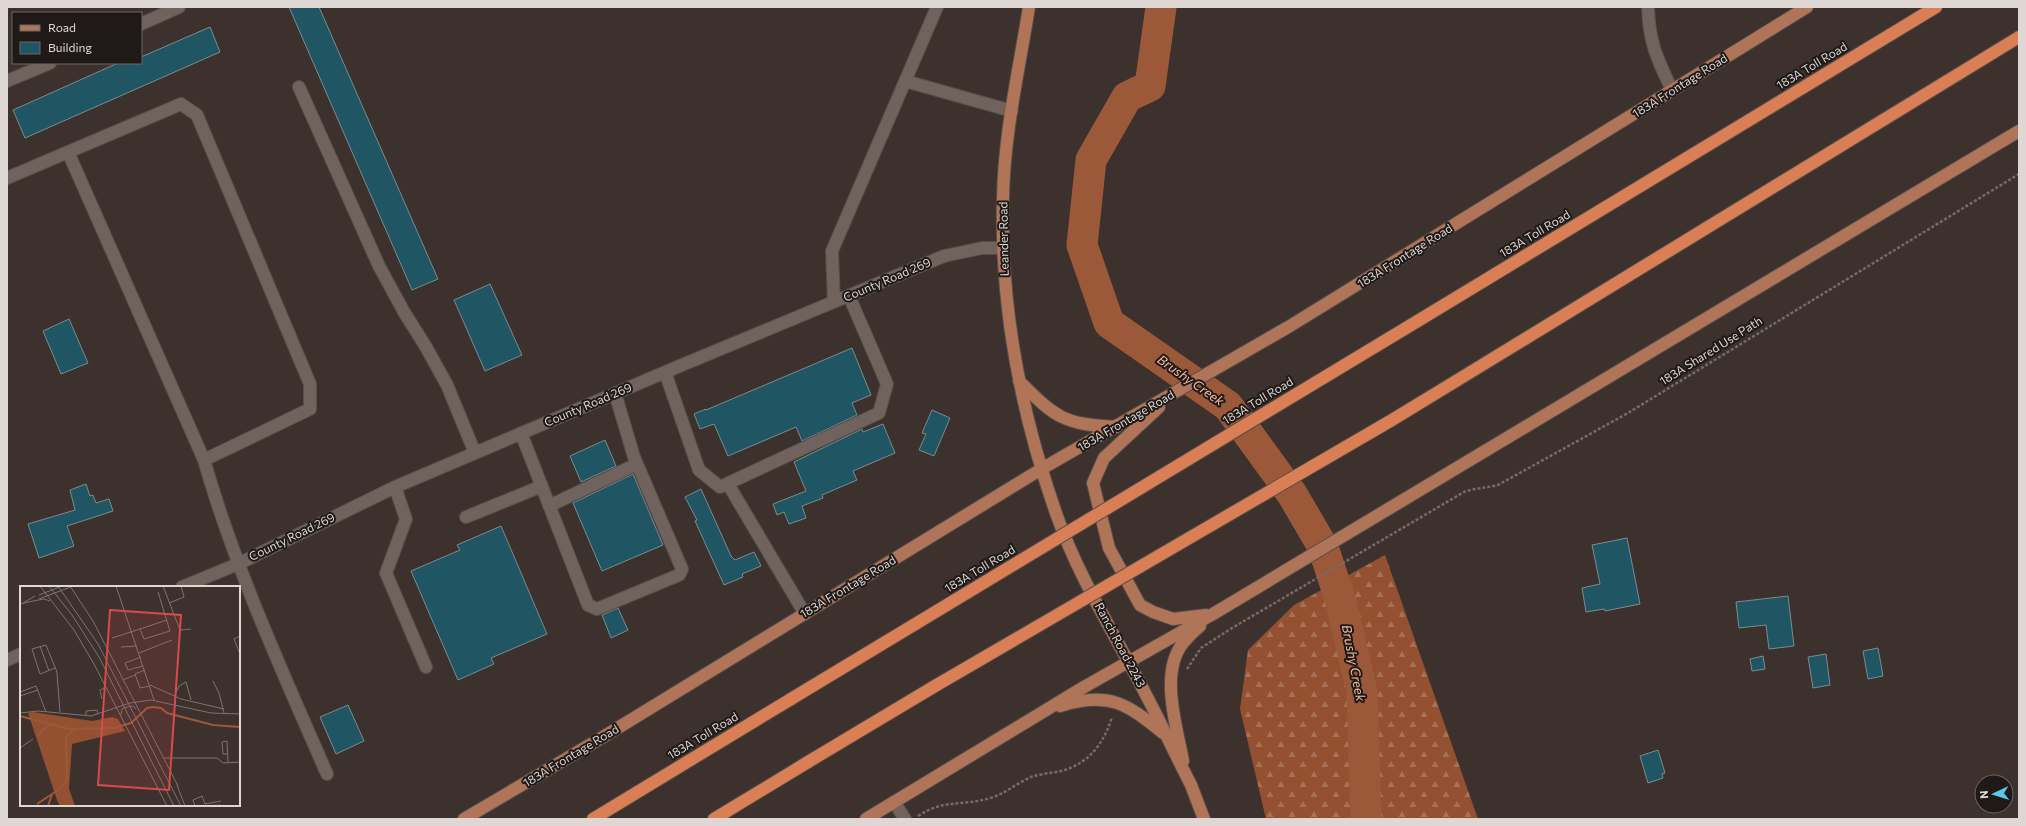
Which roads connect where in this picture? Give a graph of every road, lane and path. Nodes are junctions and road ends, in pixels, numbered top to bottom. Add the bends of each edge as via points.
1 (179, 7) edge
2 (1029, 7) edge
3 (1648, 7) edge
4 (1807, 7) edge
5 (1936, 7) edge
6 (935, 8) edge
7 (142, 24) edge
8 (2019, 37) edge
9 (48, 64) edge
10 (7, 81) edge
11 (905, 81) junction
12 (298, 87) dead end
13 (1672, 90) junction
14 (1012, 110) junction
15 (2019, 131) edge
16 (68, 152) junction
17 (2019, 174) edge
18 (7, 178) edge
19 (1002, 248) junction
20 (849, 296) junction
21 (834, 302) junction
22 (665, 372) junction
23 (1019, 381) junction
24 (615, 393) junction
25 (1175, 393) junction
26 (1119, 425) junction
27 (521, 433) junction
28 (475, 453) junction
29 (204, 460) junction
30 (637, 464) junction
31 (1043, 468) junction
32 (728, 484) junction
33 (542, 486) junction
34 (395, 487) junction
35 (549, 506) junction
36 (466, 517) dead end
37 (238, 564) junction
38 (184, 586) edge
39 (805, 614) junction
40 (1212, 614) junction
41 (20, 654) edge
42 (7, 660) edge
43 (1127, 661) junction
44 (426, 668) dead end
45 (1183, 669) dead end
46 (1114, 713) dead end
47 (1037, 715) junction
48 (1166, 735) junction
49 (327, 774) dead end
50 (1186, 777) junction
51 (894, 802) junction
52 (464, 819) edge
53 (593, 819) edge
54 (714, 819) edge
55 (866, 819) edge
56 (905, 819) edge
57 (914, 819) edge
58 (1204, 819) edge

1 - 7 street
2 - 14 main road, Leander Road
3 - 13 street via 1648,29 1655,55
4 - 13 main road, 183A Frontage Road
5 - 53 highway, 183A Toll Road, bridge
6 - 11 street
8 - 54 highway, bridge via 1392,420 942,682
9 - 10 street
11 - 14 street
11 - 21 street via 832,251
12 - 28 street via 379,266 447,385
13 - 25 main road, 183A Frontage Road via 1290,326
14 - 19 main road, Leander Road via 1007,136
15 - 40 main road
16 - 18 street
16 - 29 street
16 - 29 street via 181,104 197,115 310,384 310,409
17 - 45 path, 183A Shared Use Path via 1628,413 1498,485 1464,492 1232,628 1200,648 1188,669
19 - 20 street, County Road 269 via 982,248 944,256
19 - 23 main road, Leander Road via 1010,334
20 - 21 street, County Road 269
20 - 32 street via 887,384 879,413
21 - 22 street, County Road 269
22 - 24 street, County Road 269
22 - 32 street via 698,470 720,487
23 - 26 main road via 1044,406 1069,421 1085,425
23 - 31 main road, Leander Road via 1033,440
24 - 27 street, County Road 269
24 - 30 street
25 - 26 main road, 183A Frontage Road
25 - 40 main road via 1104,458 1093,483 1109,548 1140,605 1173,619
26 - 31 main road, 183A Frontage Road
27 - 28 street, County Road 269
27 - 33 street
28 - 34 street, County Road 269
29 - 37 street
30 - 35 street
30 - 35 street via 682,569 679,574 598,609 588,605
31 - 39 main road, 183A Frontage Road
31 - 43 main road, Ranch Road 2243 via 1058,517 1070,545
32 - 39 street
33 - 35 street
33 - 36 street
34 - 37 street, County Road 269
34 - 44 street via 406,518 386,573
37 - 38 street, County Road 269
37 - 49 street via 257,614
39 - 52 main road, 183A Frontage Road
40 - 43 main road
40 - 50 main road via 1182,644 1175,659 1172,675 1171,698
41 - 42 street
43 - 47 main road
43 - 48 main road, Ranch Road 2243
46 - 57 path via 1107,733 1084,761 1062,770 1031,777 991,798 932,807
47 - 48 main road via 1077,701 1111,701 1132,709
47 - 51 main road
48 - 50 main road, Ranch Road 2243
50 - 58 main road, Ranch Road 2243
51 - 55 main road
51 - 56 street

